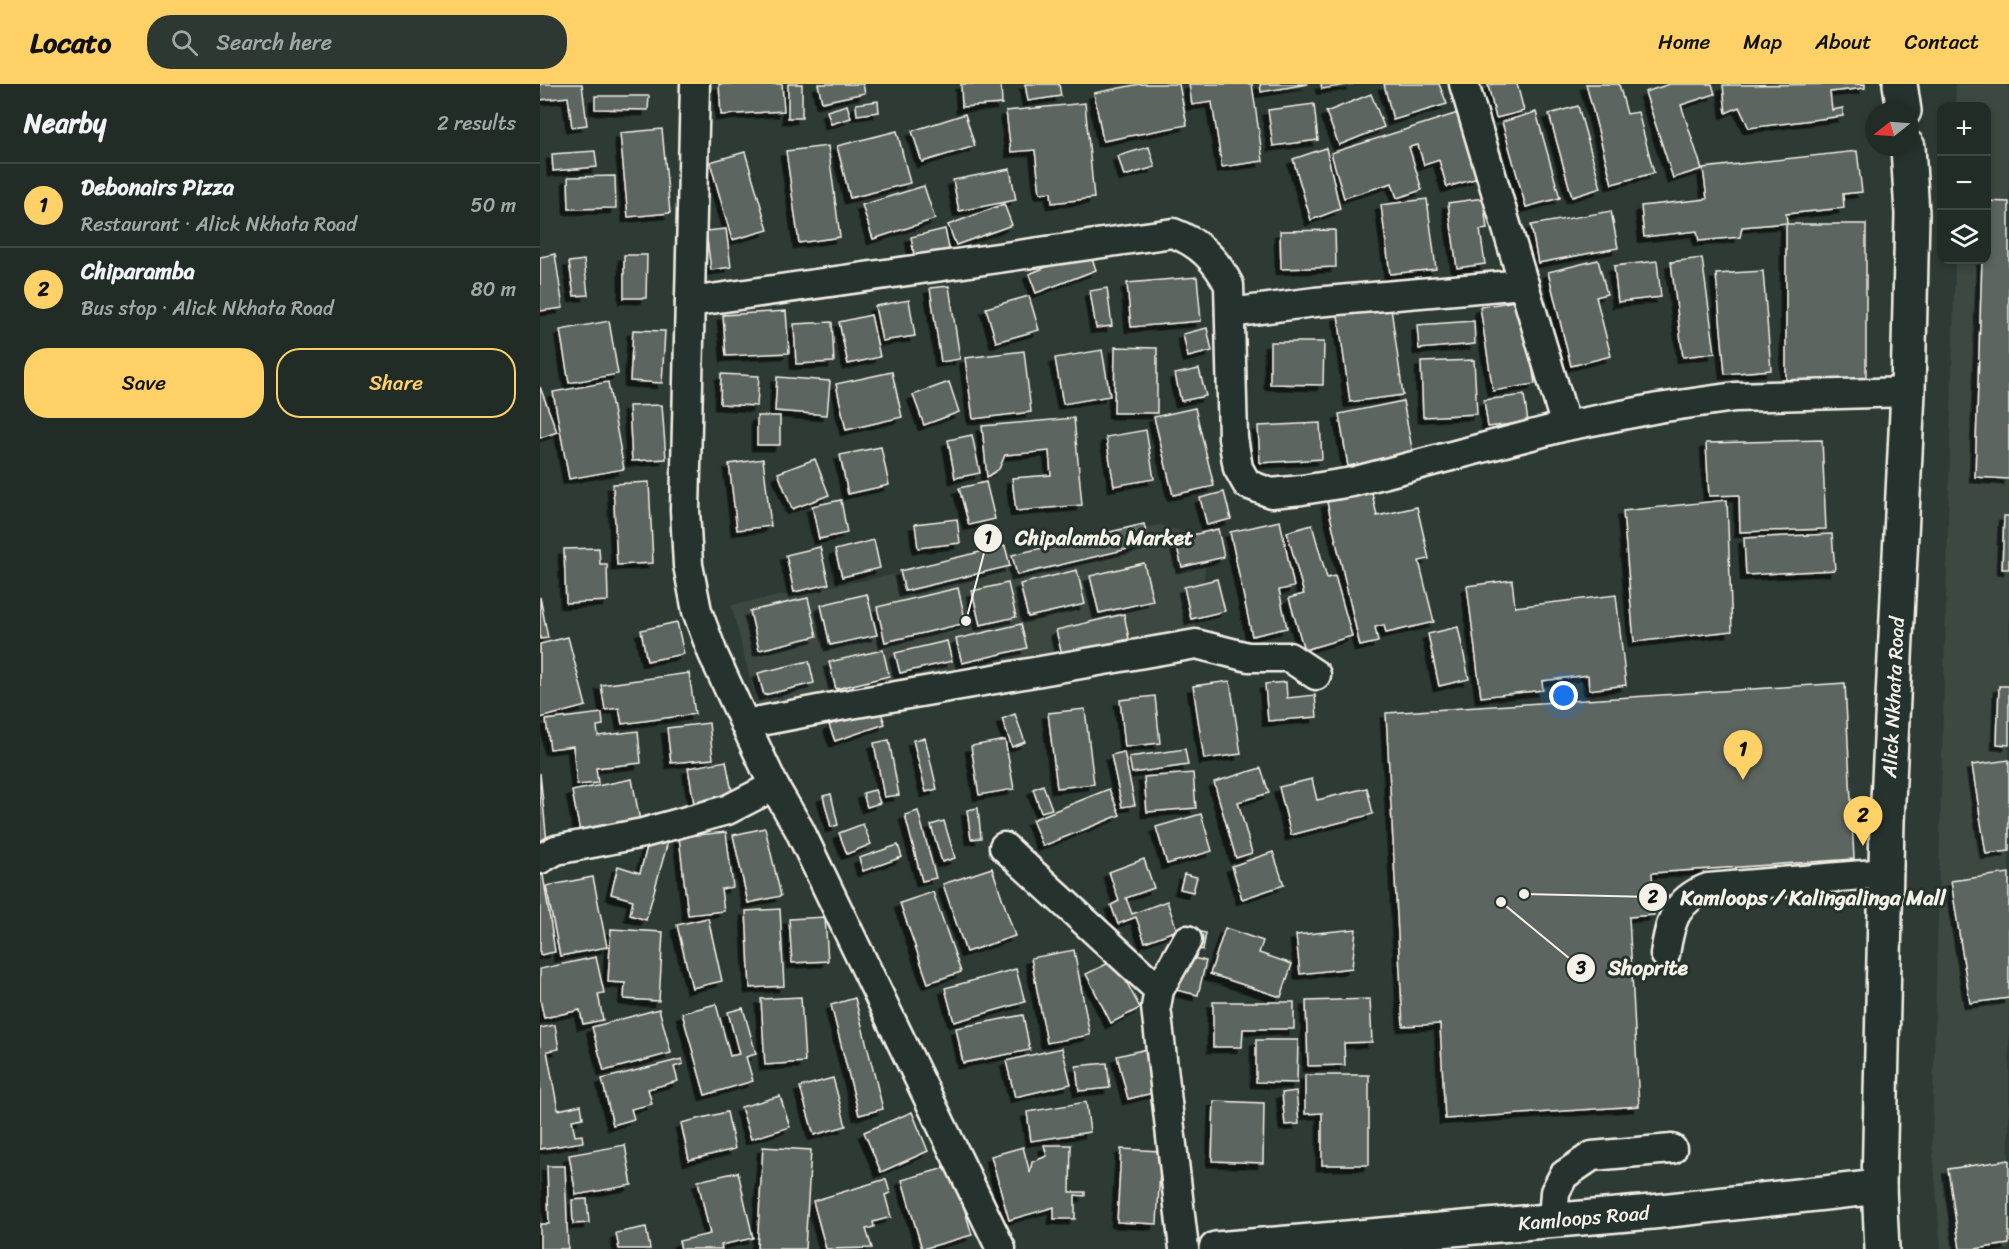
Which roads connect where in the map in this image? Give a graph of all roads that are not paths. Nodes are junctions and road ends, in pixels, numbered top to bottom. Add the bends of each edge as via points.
1 (695, 84) edge
2 (1464, 84) edge
3 (1900, 84) edge
4 (1903, 102) edge
5 (1909, 156) edge
6 (1524, 284) junction
7 (690, 302) junction
8 (1230, 313) junction
9 (1908, 392) junction
10 (1566, 426) junction
11 (1316, 675) dead end
12 (745, 724) junction
13 (774, 786) junction
14 (1004, 848) dead end
15 (540, 859) edge
16 (1886, 873) junction
17 (1186, 940) dead end
18 (1665, 954) dead end
19 (1159, 990) junction
20 (1672, 1149) dead end
21 (1879, 1187) junction
22 (1553, 1220) junction
23 (1001, 1249) edge
24 (1184, 1249) edge
25 (1216, 1249) edge
26 (1882, 1249) edge

1 - 7 street
2 - 6 street
3 - 4 main road
5 - 9 main road, Alick Nkhata Road via 1912,214
6 - 8 street
6 - 10 street
7 - 8 street via 1173,233 1204,250 1219,267 1229,285
7 - 12 street via 685,510 688,565 697,611
8 - 10 street via 1233,438 1238,468 1247,484 1271,493 1352,482
9 - 10 street via 1735,396
9 - 16 main road, Alick Nkhata Road
11 - 12 street via 1289,657 1248,657 1196,644
12 - 13 street
13 - 15 street via 727,810 556,850
13 - 23 street via 799,829
14 - 19 street
16 - 18 street via 1708,888 1692,894 1677,911 1669,927
16 - 21 main road, Alick Nkhata Road
17 - 19 street
19 - 24 street via 1156,1007
20 - 22 street via 1592,1156 1564,1174 1555,1192
21 - 22 main road, Kamloops Road
21 - 26 main road, Alick Nkhata Road
22 - 25 main road, Kamloops Road

